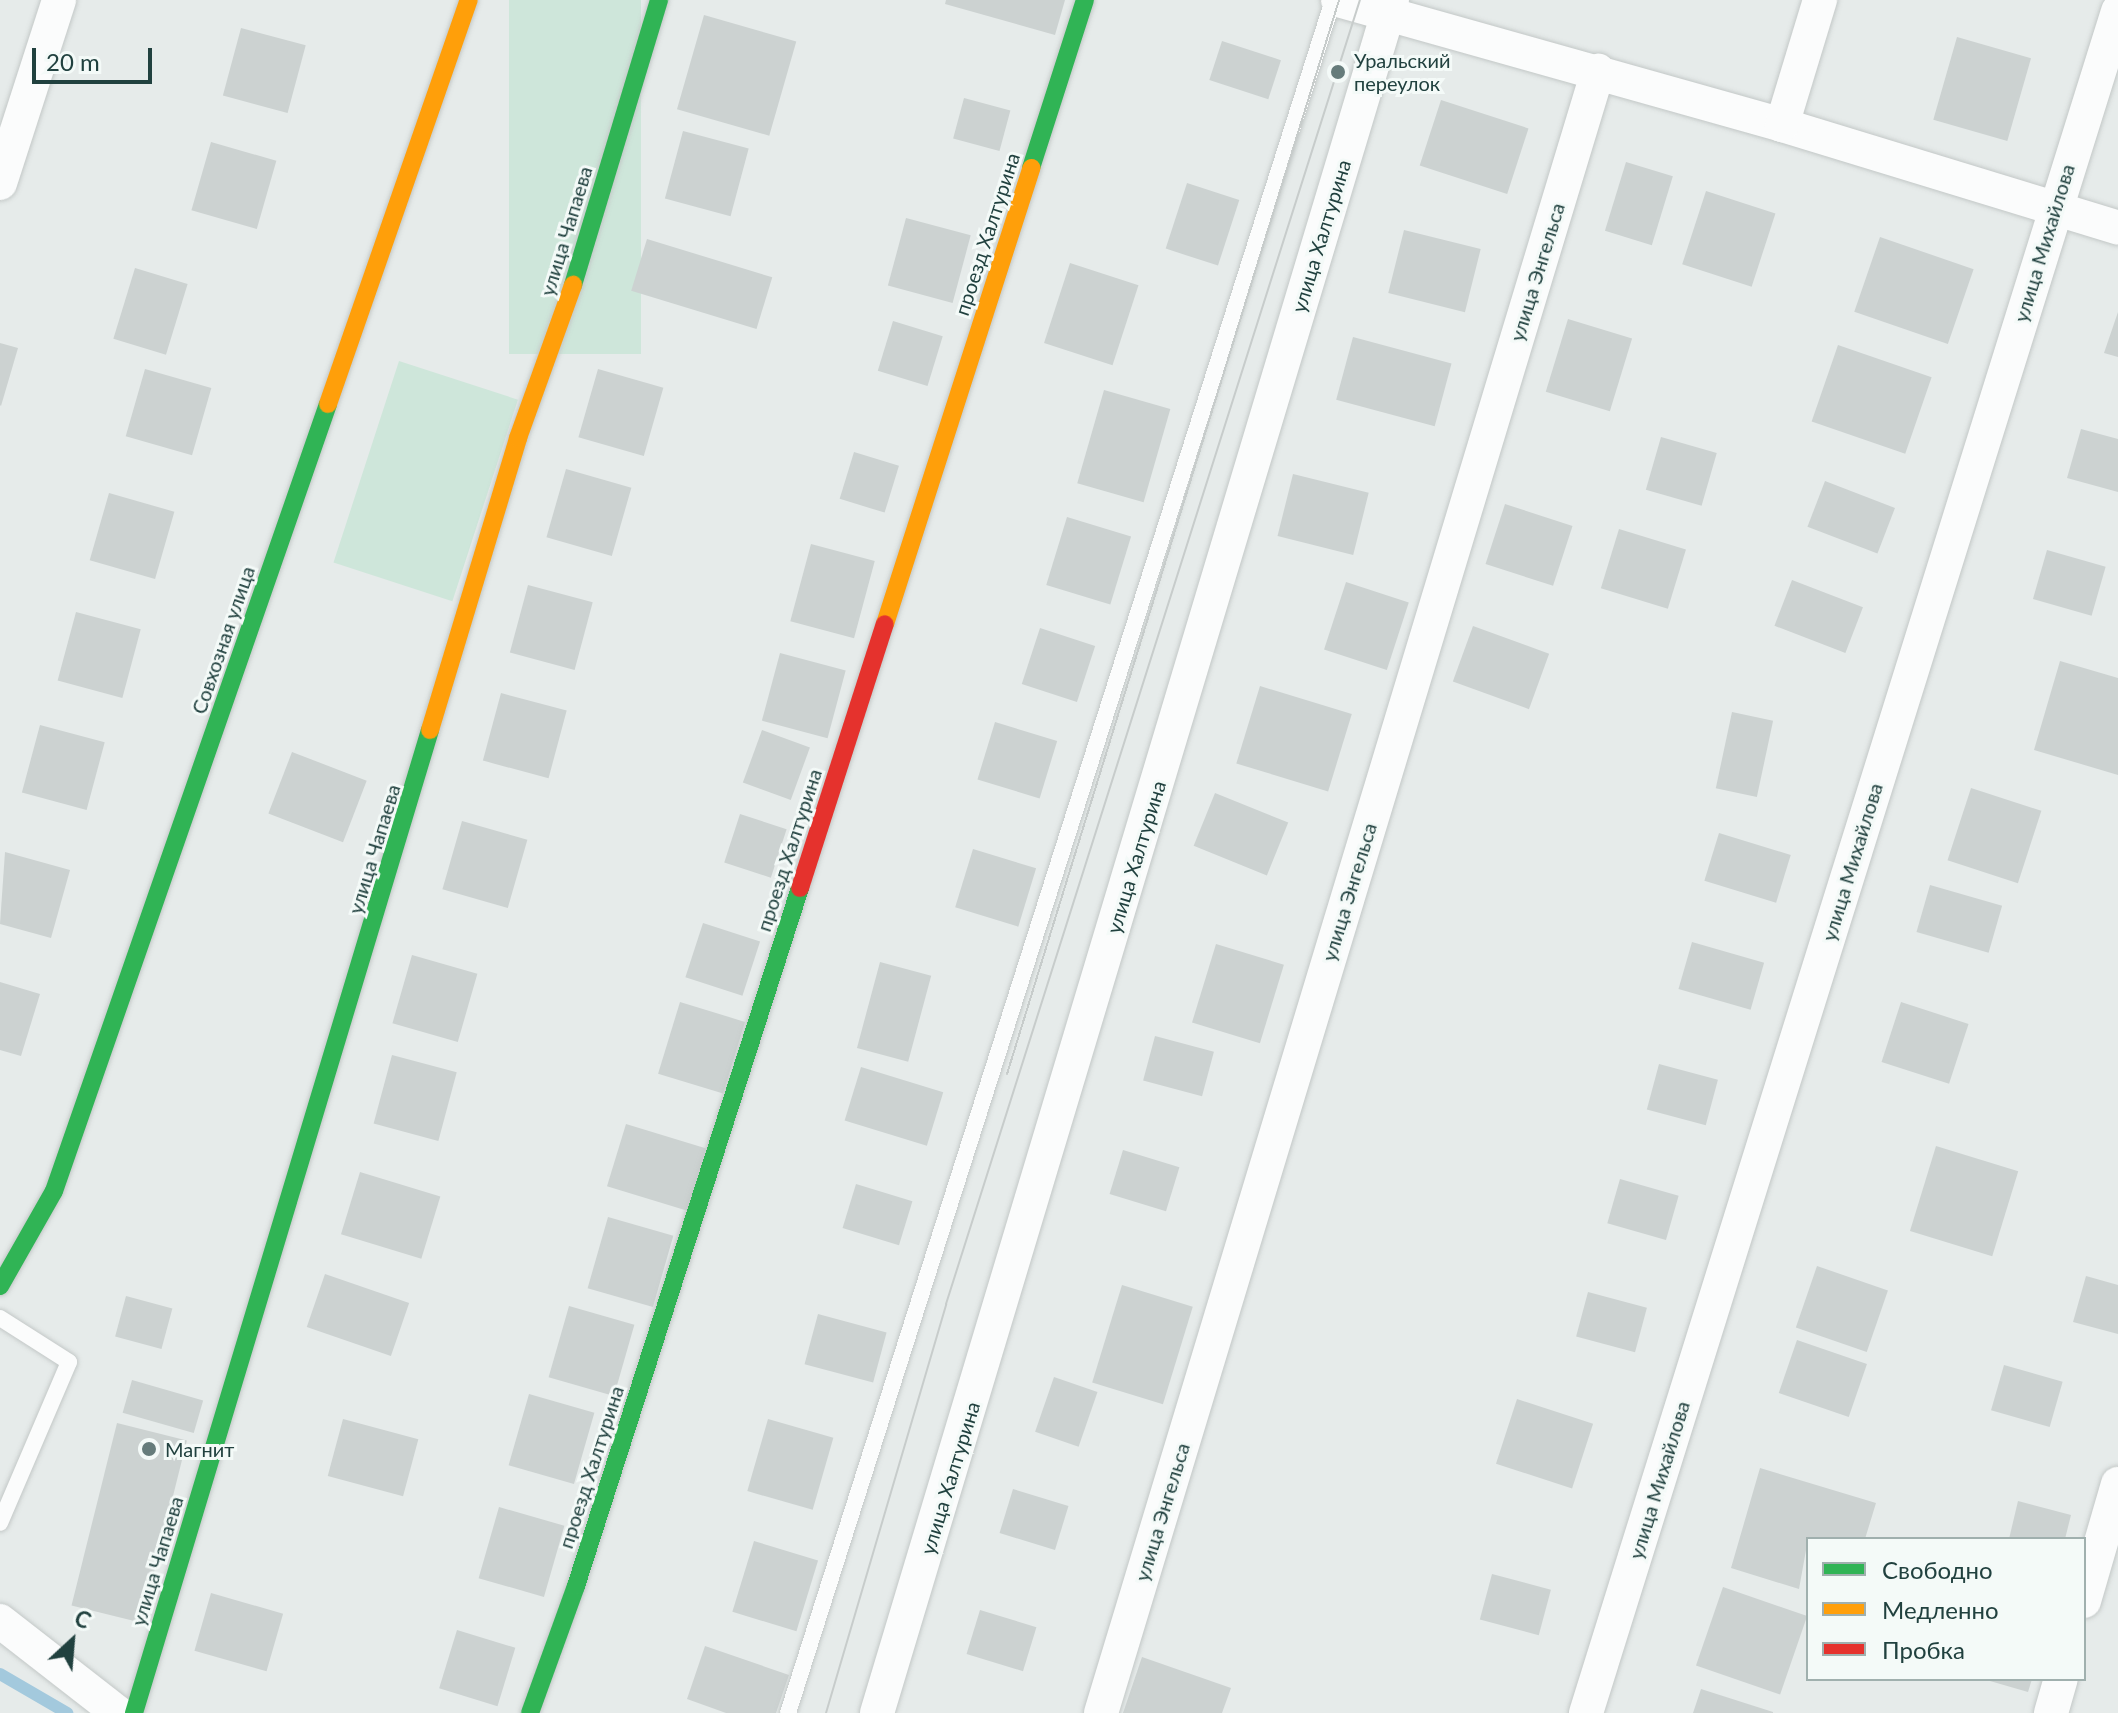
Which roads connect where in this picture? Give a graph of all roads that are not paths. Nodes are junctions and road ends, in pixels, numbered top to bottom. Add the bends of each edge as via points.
1 (59, 0) edge
2 (469, 0) edge
3 (659, 0) edge
4 (1085, 0) edge
5 (1335, 0) edge
6 (1820, 0) edge
7 (1390, 7) edge
8 (2118, 11) edge
9 (1598, 71) junction
10 (1782, 125) junction
11 (0, 183) edge
12 (2055, 208) junction
13 (2118, 228) edge
14 (0, 1286) edge
15 (0, 1318) edge
16 (2118, 1484) edge
17 (0, 1523) edge
18 (2086, 1594) edge
19 (0, 1621) edge
20 (2060, 1681) edge
21 (118, 1713) edge
22 (134, 1713) edge
23 (530, 1713) edge
24 (788, 1713) edge
25 (877, 1713) edge
26 (1101, 1713) edge
27 (1586, 1713) edge
28 (2051, 1713) edge

1 - 11 street
2 - 14 street, Совхозная улица via 54,1191
3 - 22 street, улица Чапаева via 558,336 518,438
4 - 23 street, проезд Халтурина via 586,1555
5 - 7 street
5 - 24 lane
6 - 10 street
7 - 9 street
7 - 25 street, улица Халтурина
8 - 12 street, улица Михайлова
9 - 10 street
9 - 26 street, улица Энгельса
10 - 12 street
12 - 13 street
12 - 27 street, улица Михайлова
15 - 17 lane via 69,1362
16 - 18 street
19 - 21 street
20 - 28 street

